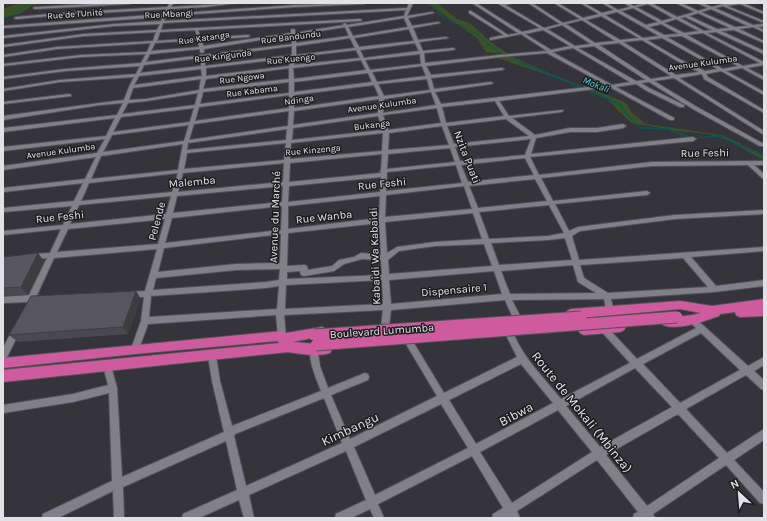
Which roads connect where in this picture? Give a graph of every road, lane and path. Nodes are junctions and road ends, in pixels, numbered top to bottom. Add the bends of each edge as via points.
1 (130, 3) edge
2 (235, 3) edge
3 (364, 3) edge
4 (411, 3) edge
5 (474, 3) edge
6 (512, 3) edge
7 (530, 3) edge
8 (556, 3) edge
9 (582, 3) edge
10 (604, 3) edge
11 (626, 3) edge
12 (648, 3) edge
13 (678, 3) edge
14 (699, 3) edge
15 (740, 3) edge
16 (295, 4) edge
17 (338, 4) edge
18 (501, 4) edge
19 (721, 4) edge
20 (170, 6) edge
21 (634, 7) junction
22 (35, 8) dead end
23 (711, 8) junction
24 (408, 9) junction
25 (616, 11) junction
26 (342, 12) junction
27 (470, 12) dead end
28 (697, 12) junction
29 (432, 13) dead end
30 (764, 13) edge
31 (295, 15) junction
32 (601, 15) junction
33 (165, 16) junction
34 (686, 16) junction
35 (16, 18) dead end
36 (406, 18) junction
37 (676, 18) junction
38 (366, 20) dead end
39 (583, 20) junction
40 (162, 22) junction
41 (764, 22) edge
42 (438, 23) dead end
43 (661, 23) junction
44 (294, 24) junction
45 (345, 24) junction
46 (562, 24) junction
47 (764, 25) edge
48 (753, 26) junction
49 (3, 27) edge
50 (412, 28) junction
51 (645, 28) junction
52 (734, 28) junction
53 (196, 29) junction
54 (543, 29) junction
55 (636, 30) dead end
56 (716, 30) junction
57 (158, 31) junction
58 (764, 31) edge
59 (630, 32) junction
60 (704, 32) junction
61 (521, 33) junction
62 (292, 34) junction
63 (278, 35) junction
64 (684, 35) junction
65 (508, 36) junction
66 (3, 37) edge
67 (353, 37) junction
68 (662, 37) junction
69 (446, 38) dead end
70 (200, 39) junction
71 (491, 39) dead end
72 (642, 40) junction
73 (417, 41) junction
74 (154, 42) junction
75 (620, 42) junction
76 (764, 42) edge
77 (293, 45) junction
78 (595, 45) junction
79 (3, 46) edge
80 (573, 47) junction
81 (202, 48) junction
82 (358, 48) junction
83 (454, 49) dead end
84 (549, 52) junction
85 (148, 53) junction
86 (422, 53) junction
87 (764, 53) edge
88 (294, 55) junction
89 (3, 56) edge
90 (202, 56) junction
91 (364, 60) junction
92 (143, 64) junction
93 (423, 64) junction
94 (764, 64) edge
95 (3, 65) edge
96 (204, 66) junction
97 (291, 67) junction
98 (742, 67) junction
99 (502, 69) dead end
100 (720, 70) junction
101 (370, 72) junction
102 (703, 72) junction
103 (138, 75) junction
104 (674, 76) junction
105 (429, 77) junction
106 (3, 78) edge
107 (204, 78) junction
108 (764, 79) edge
109 (292, 80) junction
110 (650, 80) junction
111 (636, 82) junction
112 (491, 83) dead end
113 (376, 84) junction
114 (612, 85) junction
115 (131, 87) junction
116 (3, 90) edge
117 (432, 90) junction
118 (201, 91) junction
119 (292, 94) junction
120 (764, 94) edge
121 (69, 95) dead end
122 (382, 97) junction
123 (497, 100) junction
124 (126, 102) junction
125 (3, 103) edge
126 (197, 106) junction
127 (439, 106) junction
128 (682, 106) dead end
129 (292, 109) junction
130 (561, 111) dead end
131 (764, 112) edge
132 (380, 115) junction
133 (117, 117) junction
134 (3, 118) edge
135 (508, 118) junction
136 (672, 119) dead end
137 (193, 122) junction
138 (444, 125) junction
139 (623, 126) dead end
140 (290, 127) junction
141 (3, 130) edge
142 (386, 132) junction
143 (764, 133) edge
144 (109, 135) junction
145 (534, 137) junction
146 (693, 139) dead end
147 (186, 142) junction
148 (289, 142) junction
149 (763, 144) edge
150 (452, 146) junction
151 (3, 149) edge
152 (185, 152) junction
153 (384, 152) junction
154 (99, 155) junction
155 (527, 157) junction
156 (287, 161) junction
157 (459, 163) junction
158 (749, 163) junction
159 (764, 164) edge
160 (3, 168) edge
161 (181, 171) junction
162 (383, 173) junction
163 (536, 177) junction
164 (764, 177) edge
165 (87, 181) junction
166 (286, 184) junction
167 (466, 184) junction
168 (3, 190) edge
169 (175, 193) junction
170 (647, 193) dead end
171 (383, 194) junction
172 (78, 203) junction
173 (286, 204) junction
174 (550, 204) junction
175 (3, 210) edge
176 (476, 211) junction
177 (764, 212) edge
178 (168, 216) junction
179 (382, 220) junction
180 (65, 227) junction
181 (285, 231) junction
182 (3, 233) edge
183 (568, 235) junction
184 (487, 241) junction
185 (161, 246) junction
186 (764, 249) edge
187 (685, 255) junction
188 (52, 256) junction
189 (24, 258) edge
190 (385, 258) junction
191 (576, 264) junction
192 (283, 266) junction
193 (496, 268) junction
194 (154, 275) junction
195 (385, 277) junction
196 (283, 282) junction
197 (764, 283) edge
198 (714, 290) junction
199 (148, 294) junction
200 (117, 295) edge
201 (607, 296) junction
202 (507, 297) junction
203 (48, 298) edge
204 (3, 300) edge
205 (31, 302) junction
206 (764, 303) edge
207 (387, 307) junction
208 (610, 311) junction
209 (764, 311) edge
210 (281, 312) junction
211 (713, 312) junction
212 (517, 318) junction
213 (692, 320) junction
214 (145, 321) junction
215 (19, 326) edge
216 (384, 327) junction
217 (603, 328) junction
218 (702, 329) junction
219 (510, 335) junction
220 (283, 341) junction
221 (409, 342) junction
222 (315, 343) junction
223 (135, 349) junction
224 (3, 356) edge
225 (212, 356) junction
226 (522, 359) junction
227 (764, 361) edge
228 (3, 363) edge
229 (637, 363) junction
230 (107, 366) junction
231 (747, 370) junction
232 (3, 376) edge
233 (365, 377) dead end
234 (764, 386) edge
235 (113, 388) junction
236 (326, 393) junction
237 (443, 399) junction
238 (560, 405) junction
239 (3, 409) edge
240 (679, 409) junction
241 (230, 433) junction
242 (764, 434) edge
243 (348, 445) junction
244 (474, 450) junction
245 (599, 453) junction
246 (726, 460) junction
247 (117, 484) junction
248 (244, 493) junction
249 (764, 499) edge
250 (372, 502) junction
251 (513, 514) edge
252 (645, 516) edge
253 (47, 518) edge
254 (119, 518) edge
255 (187, 518) edge
256 (249, 518) edge
257 (340, 518) edge
258 (379, 518) edge
259 (497, 518) edge

1 - 22 street
2 - 20 street
3 - 17 street, Rue de l'Unité
4 - 24 street
5 - 61 street
6 - 18 street
7 - 46 street
8 - 39 street
9 - 32 street
10 - 25 street
11 - 21 street
12 - 21 street
12 - 37 street
13 - 28 street
14 - 23 street
15 - 19 street
15 - 30 street
16 - 17 street, Rue de l'Unité
16 - 31 street, Avenue du Marché
16 - 33 street, Rue de l'Unité
17 - 26 street
18 - 54 street
19 - 23 street
19 - 41 street
20 - 33 street
20 - 35 street
21 - 25 street
21 - 43 street
23 - 28 street
23 - 48 street
24 - 26 street, Rue Mbangi
24 - 36 street
25 - 32 street
25 - 51 street
26 - 31 street, Rue Mbangi
26 - 45 street
27 - 65 street
28 - 34 street
28 - 52 street
29 - 36 street, Rue Katanga
31 - 40 street, Rue Mbangi
31 - 44 street, Avenue du Marché
32 - 39 street
32 - 59 street
33 - 40 street
33 - 49 street, Rue de l'Unité
34 - 37 street
34 - 56 street
36 - 45 street, Rue Katanga
36 - 50 street, Nzita Puati
37 - 43 street
37 - 60 street
38 - 45 street
39 - 46 street
39 - 75 street
40 - 57 street
40 - 66 street, Rue Mbangi
42 - 50 street, Rue Bandundu
43 - 51 street
43 - 64 street
44 - 45 street
44 - 53 street
44 - 62 street, Avenue du Marché
45 - 62 street, Rue Katanga
45 - 67 street
46 - 54 street
46 - 78 street
47 - 48 street, Rue Ngowa
48 - 52 street, Rue Ngowa
48 - 58 street
50 - 67 street, Rue Bandundu
50 - 73 street, Nzita Puati
51 - 68 street
52 - 56 street, Rue Ngowa
52 - 76 street
53 - 57 street
53 - 70 street, Pelende
54 - 61 street
54 - 80 street
55 - 59 street
56 - 60 street, Rue Ngowa
56 - 87 street
57 - 74 street
57 - 79 street via 77,36
59 - 72 street
60 - 64 street, Rue Ngowa
60 - 94 street
61 - 65 street
61 - 84 street
62 - 63 street, Rue Katanga
62 - 77 street, Avenue du Marché
63 - 70 street
63 - 81 street, Rue Katanga
64 - 68 street, Rue Ngowa
64 - 98 street
65 - 71 street
67 - 77 street, Rue Bandundu
67 - 82 street
68 - 72 street, Rue Ngowa
68 - 100 street
69 - 73 street, Rue Kingunda
70 - 74 street
70 - 81 street, Pelende
72 - 75 street, Rue Ngowa
72 - 102 street
73 - 82 street, Rue Kingunda
73 - 86 street, Nzita Puati
74 - 85 street
74 - 89 street via 57,48
75 - 78 street, Rue Ngowa
75 - 104 street
77 - 88 street, Avenue du Marché
77 - 90 street, Rue Bandundu
78 - 80 street, Rue Ngowa
78 - 110 street
80 - 84 street, Rue Ngowa
80 - 111 street
81 - 85 street, Rue Katanga
81 - 90 street, Pelende
82 - 88 street, Rue Kingunda
82 - 91 street
83 - 86 street, Rue Kuengo
84 - 93 street, Rue Ngowa
84 - 114 street
85 - 92 street
85 - 95 street, Rue Katanga via 80,56
86 - 91 street, Rue Kuengo
86 - 93 street, Nzita Puati
88 - 96 street, Rue Kingunda
88 - 97 street, Avenue du Marché
90 - 92 street, Rue Bandundu
90 - 96 street, Pelende
91 - 97 street, Rue Kuengo
91 - 101 street
92 - 103 street
92 - 106 street, Rue Bandundu
93 - 101 street, Rue Ngowa
93 - 105 street, Nzita Puati
94 - 98 street, Avenue Kulumba
96 - 103 street, Rue Kingunda
96 - 107 street, Pelende
97 - 107 street, Rue Kuengo
97 - 109 street, Avenue du Marché
98 - 100 street, Avenue Kulumba
98 - 108 street
99 - 105 street, Rue Kabama
100 - 102 street, Avenue Kulumba
100 - 120 street
101 - 109 street, Rue Ngowa
101 - 113 street
102 - 104 street, Avenue Kulumba
102 - 131 street via 706,78
103 - 115 street
103 - 116 street, Rue Kingunda via 81,79
104 - 110 street, Avenue Kulumba
104 - 143 street
105 - 113 street, Rue Kabama
105 - 117 street, Nzita Puati
107 - 115 street, Rue Kuengo
107 - 118 street, Pelende
109 - 118 street, Rue Ngowa
109 - 119 street, Avenue du Marché
110 - 111 street, Avenue Kulumba
110 - 149 street via 695,108
111 - 114 street, Avenue Kulumba
111 - 128 street
112 - 117 street, Ndinga
113 - 119 street, Rue Kabama
113 - 122 street
114 - 123 street, Avenue Kulumba
114 - 136 street
115 - 124 street
117 - 122 street, Ndinga
117 - 127 street, Nzita Puati
118 - 124 street, Rue Ngowa
118 - 126 street, Pelende
119 - 126 street, Rue Kabama
119 - 129 street, Avenue du Marché
121 - 125 street
122 - 129 street, Ndinga
122 - 132 street, Kabaidi Wa Kabaidi
123 - 127 street, Avenue Kulumba
123 - 135 street
124 - 133 street
124 - 134 street, Rue Ngowa
126 - 133 street, Rue Kabama
126 - 137 street, Pelende
127 - 132 street, Avenue Kulumba
127 - 138 street, Nzita Puati
129 - 137 street, Ndinga
129 - 140 street, Avenue du Marché
130 - 135 street, Bukanga
132 - 140 street, Avenue Kulumba
132 - 142 street, Kabaidi Wa Kabaidi
133 - 141 street, Rue Kabama
133 - 144 street
135 - 138 street, Bukanga
135 - 145 street
137 - 144 street, Ndinga
137 - 147 street, Pelende
138 - 142 street, Bukanga
138 - 150 street, Nzita Puati
139 - 145 street, Rue Kinzenga via 598,130 570,130
140 - 147 street, Avenue Kulumba
140 - 148 street, Avenue du Marché
142 - 148 street, Bukanga
142 - 153 street, Kabaidi Wa Kabaidi
144 - 151 street, Ndinga
144 - 154 street
145 - 150 street, Rue Kinzenga
145 - 155 street
146 - 155 street, Malemba
147 - 152 street, Pelende
147 - 154 street, Avenue Kulumba
148 - 152 street, Bukanga
148 - 156 street, Avenue du Marché
150 - 153 street, Rue Kinzenga
150 - 157 street, Nzita Puati
152 - 161 street, Pelende
153 - 156 street, Rue Kinzenga
153 - 162 street, Kabaidi Wa Kabaidi
154 - 160 street, Avenue Kulumba
154 - 165 street
155 - 157 street, Malemba
155 - 163 street
156 - 161 street, Rue Kinzenga
156 - 166 street, Avenue du Marché
157 - 162 street, Malemba
157 - 167 street, Nzita Puati
158 - 159 street, Rue Feshi
158 - 163 street, Rue Feshi via 652,164
158 - 164 street
161 - 165 street, Rue Kinzenga
161 - 169 street, Pelende
162 - 166 street, Malemba
162 - 171 street, Kabaidi Wa Kabaidi
163 - 167 street, Rue Feshi
163 - 174 street
165 - 168 street, Rue Kinzenga
165 - 172 street
166 - 169 street, Malemba
166 - 173 street, Avenue du Marché
167 - 171 street, Rue Feshi
167 - 176 street, Nzita Puati
169 - 172 street, Malemba
169 - 178 street, Pelende
170 - 174 street, Rue Wanba
171 - 173 street, Rue Feshi
171 - 179 street, Kabaidi Wa Kabaidi
172 - 175 street, Malemba
172 - 180 street
173 - 178 street, Rue Feshi
173 - 181 street, Avenue du Marché
174 - 176 street, Rue Wanba
174 - 183 street
176 - 179 street, Rue Wanba
176 - 184 street, Nzita Puati
177 - 183 street via 675,217 615,224 578,229
178 - 180 street, Rue Feshi
178 - 185 street, Pelende
179 - 181 street, Rue Wanba
179 - 190 street, Kabaidi Wa Kabaidi
180 - 182 street, Rue Feshi
180 - 188 street
181 - 185 street, Rue Wanba
181 - 192 street, Avenue du Marché
183 - 184 street
183 - 191 street
184 - 190 street via 397,249
184 - 193 street, Nzita Puati
185 - 188 street, Rue Wanba
185 - 194 street, Pelende
186 - 187 street
187 - 191 street
187 - 198 street
188 - 189 street, Rue Wanba
188 - 205 street
190 - 192 street via 361,256 340,261 334,268 304,273 304,268 286,269
190 - 195 street, Kabaidi Wa Kabaidi
191 - 193 street
191 - 201 street via 581,280
192 - 194 street via 236,267
192 - 196 street, Avenue du Marché
193 - 195 street
193 - 202 street, Nzita Puati
194 - 199 street, Pelende
195 - 196 street
195 - 207 street, Kabaidi Wa Kabaidi
196 - 199 street
196 - 210 street, Avenue du Marché
197 - 198 street, Dispensaire 1
198 - 201 street, Dispensaire 1
199 - 200 street
199 - 214 street, Pelende
201 - 202 street, Dispensaire 1
201 - 208 street
202 - 207 street, Dispensaire 1
202 - 212 street, Nzita Puati
203 - 205 street
204 - 205 street
206 - 211 highway, Boulevard Lumumba
207 - 210 street, Dispensaire 1
207 - 216 street, Kabaidi Wa Kabaidi
208 - 211 highway via 680,305
208 - 212 highway
209 - 211 highway, Boulevard Lumumba
210 - 214 street, Dispensaire 1
210 - 220 street, Avenue du Marché
211 - 213 highway
211 - 222 highway, Boulevard Lumumba, bridge
212 - 216 highway
212 - 219 street
213 - 217 highway
213 - 218 street
214 - 223 street, Pelende
215 - 224 street
216 - 220 highway via 320,332
217 - 219 highway
217 - 229 street
218 - 229 street, Bibwa
218 - 231 street
219 - 221 highway
219 - 226 street, Route de Mokali (Mbinza)
220 - 222 highway, Boulevard Lumumba
220 - 223 highway, Boulevard Lumumba
220 - 225 highway, Boulevard Lumumba
221 - 222 highway
221 - 237 street
222 - 236 street via 316,366
223 - 228 highway, Boulevard Lumumba
225 - 230 highway, Boulevard Lumumba
225 - 241 street
226 - 237 street, Kimbangu
226 - 238 street, Route de Mokali (Mbinza)
227 - 231 street
229 - 238 street, Bibwa
229 - 240 street
230 - 232 highway, Boulevard Lumumba
230 - 235 street
231 - 234 street
231 - 240 street
233 - 236 street
235 - 239 street via 73,398
235 - 247 street
236 - 241 street
236 - 243 street
237 - 243 street, Kimbangu
237 - 244 street
238 - 244 street, Bibwa
238 - 245 street, Route de Mokali (Mbinza)
240 - 245 street
240 - 246 street
241 - 247 street
241 - 248 street
242 - 246 street
243 - 248 street, Kimbangu
243 - 250 street
244 - 250 street, Bibwa
244 - 251 street
245 - 251 street
245 - 252 street, Route de Mokali (Mbinza)
246 - 249 street
246 - 252 street
247 - 253 street
247 - 254 street
248 - 255 street, Kimbangu
248 - 256 street
250 - 257 street, Bibwa
250 - 258 street
251 - 259 street

